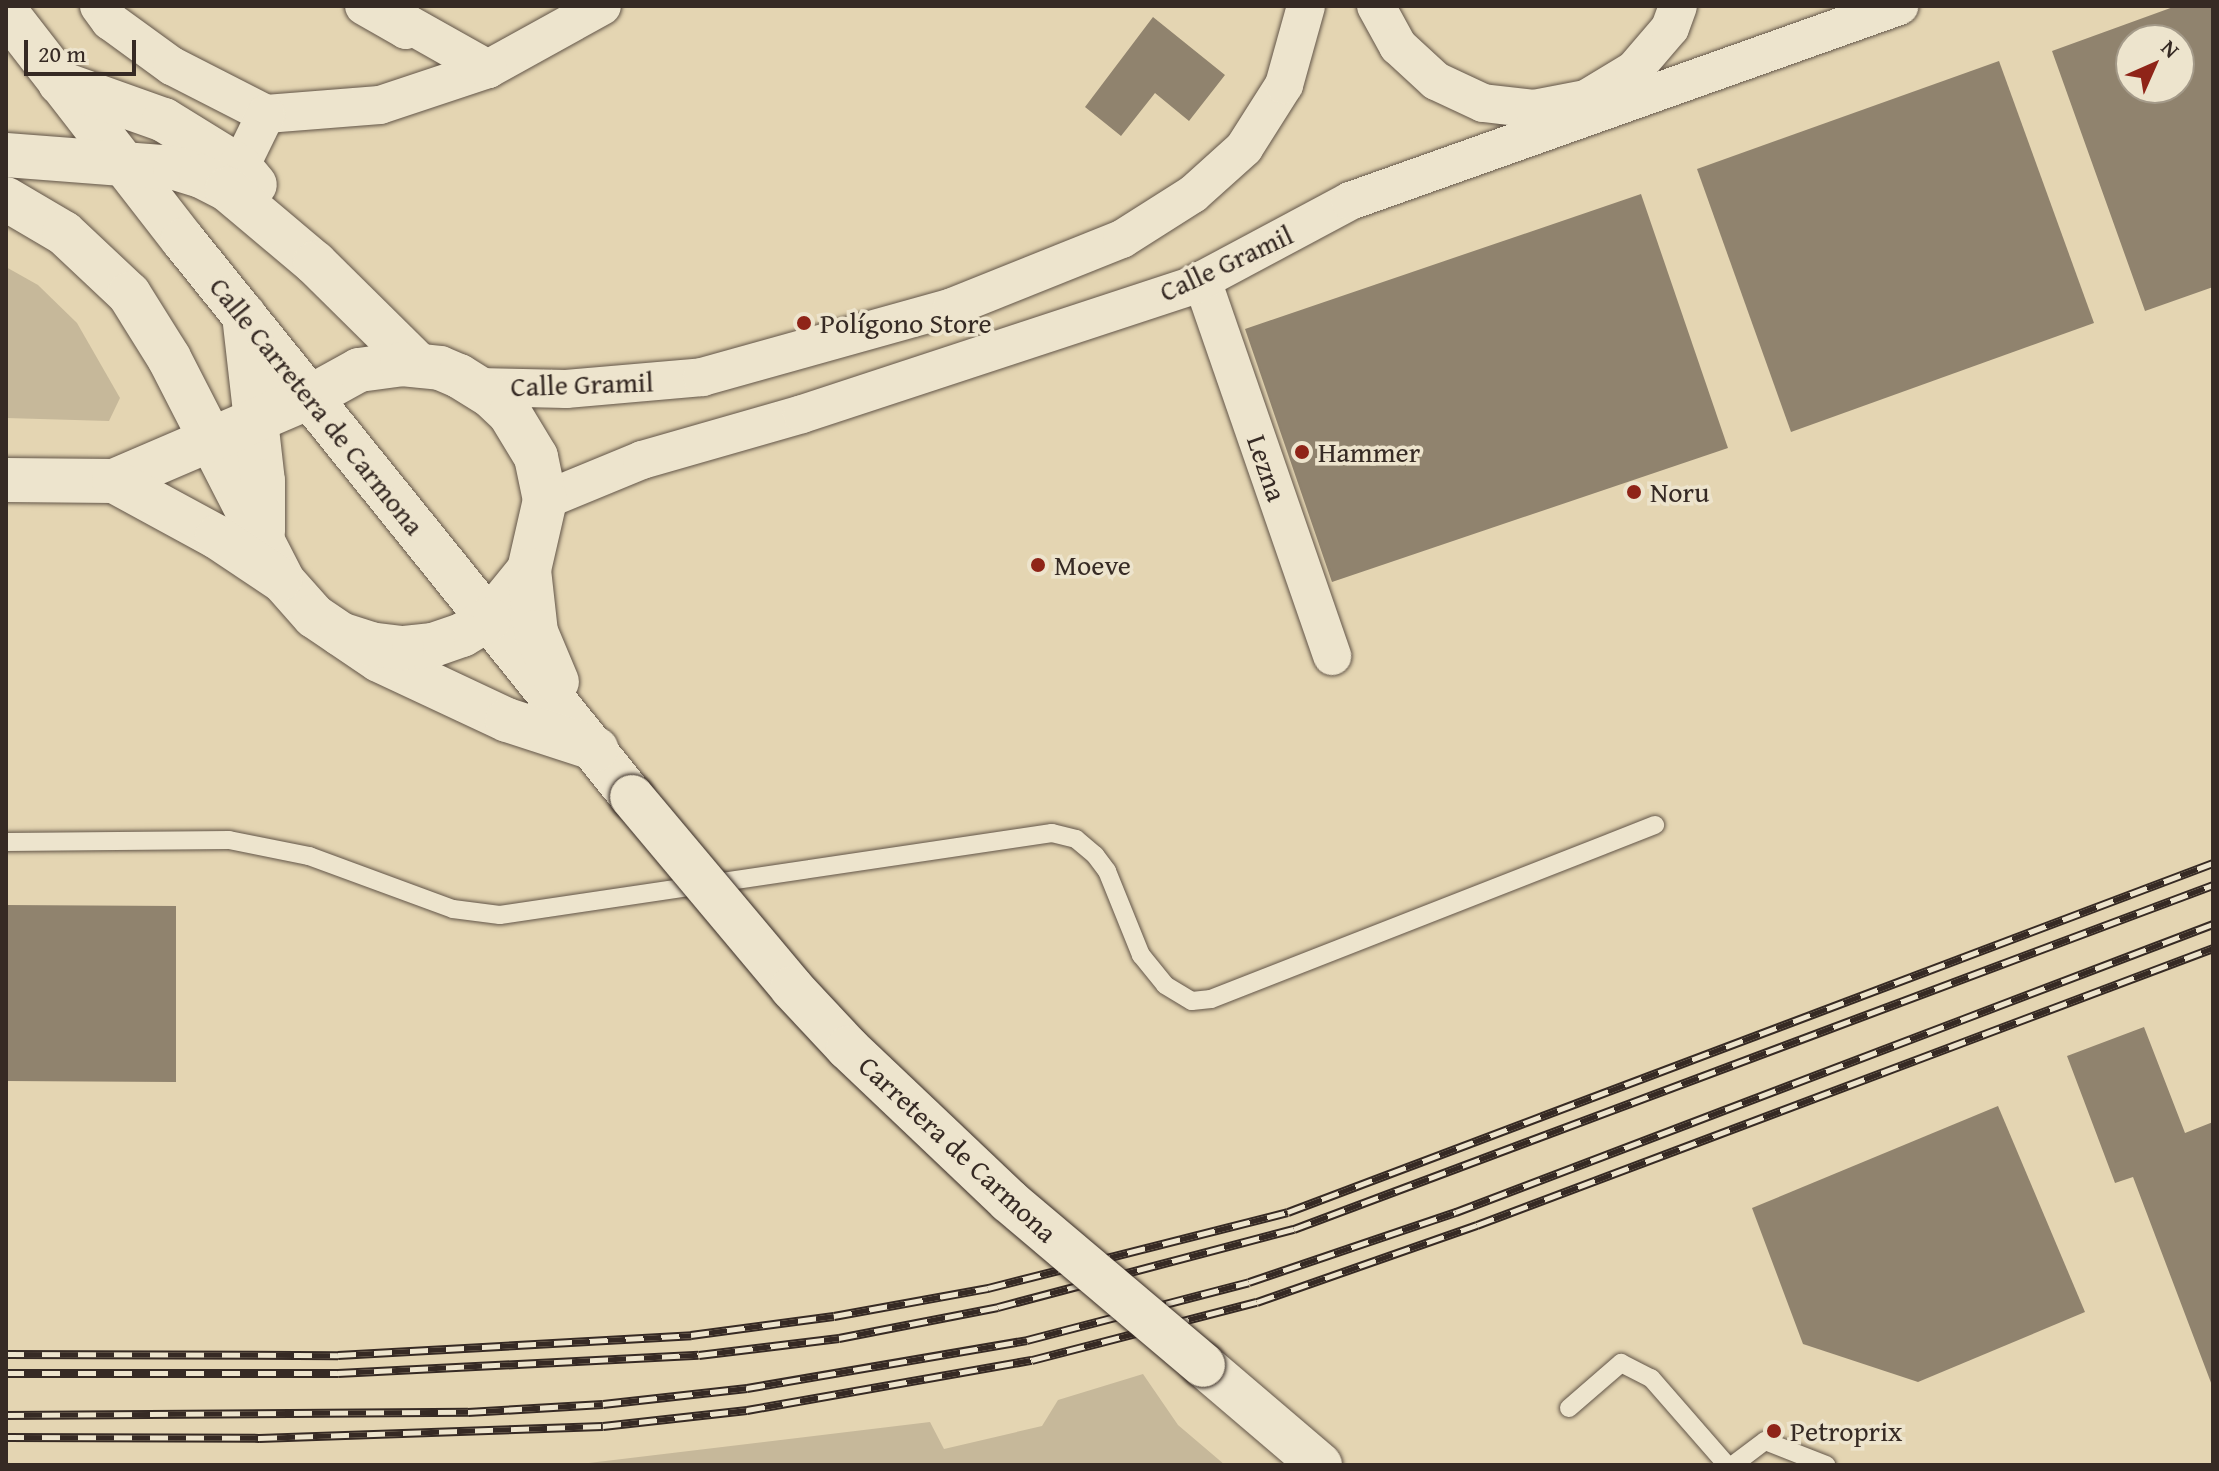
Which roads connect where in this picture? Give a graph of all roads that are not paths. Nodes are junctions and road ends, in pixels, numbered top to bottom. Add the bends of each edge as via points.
1 (99, 6) edge
2 (364, 6) edge
3 (602, 6) edge
4 (1306, 6) edge
5 (1376, 6) edge
6 (1678, 6) edge
7 (1899, 6) edge
8 (6, 12) edge
9 (569, 16) edge
10 (488, 69) junction
11 (60, 83) junction
12 (1587, 107) junction
13 (266, 114) junction
14 (6, 155) edge
15 (123, 163) junction
16 (240, 167) junction
17 (6, 199) edge
18 (315, 263) junction
19 (1202, 280) junction
20 (244, 315) junction
21 (169, 358) junction
22 (418, 365) junction
23 (479, 387) junction
24 (310, 397) junction
25 (255, 421) junction
26 (210, 440) junction
27 (6, 480) edge
28 (114, 481) junction
29 (263, 481) junction
30 (545, 500) junction
31 (529, 570) junction
32 (283, 581) junction
33 (489, 619) junction
34 (341, 634) junction
35 (1332, 656) dead end
36 (588, 740) junction
37 (632, 797) joint
38 (1655, 825) dead end
39 (6, 842) edge
40 (1569, 1408) dead end
41 (1320, 1465) edge
42 (1730, 1465) edge
43 (1826, 1465) edge

1 - 13 street via 110,21 172,66
2 - 10 street
3 - 9 street
4 - 23 street, Calle Gramil via 1284,85 1244,148 1193,194 1122,239 952,307 702,377 549,390
5 - 12 street via 1398,46 1436,81 1483,103 1534,109
6 - 12 street via 1670,28 1634,70
7 - 12 street, Calle Gramil
8 - 11 main road, Calle Carretera de Carmona
9 - 10 street
10 - 13 street via 380,105
11 - 15 main road, Calle Carretera de Carmona
11 - 16 main road via 164,120
12 - 19 street, Calle Gramil via 1350,201
13 - 16 street
14 - 15 main road
15 - 18 main road via 175,168 214,182
15 - 20 main road, Calle Carretera de Carmona
16 - 18 main road
17 - 21 main road via 96,259 129,294
18 - 22 main road
19 - 30 street, Calle Gramil via 802,414 642,460
19 - 35 street, Lezna
20 - 24 main road, Calle Carretera de Carmona
20 - 25 main road
21 - 26 main road
21 - 28 main road via 173,425 163,443
22 - 23 main road via 440,368
22 - 24 main road via 359,370
23 - 30 main road via 526,435
24 - 25 main road
24 - 29 main road via 279,435
24 - 33 main road, Calle Carretera de Carmona
25 - 26 main road
25 - 29 main road
26 - 28 main road
26 - 32 main road
27 - 28 main road
28 - 32 main road via 217,537
29 - 32 main road via 263,533
30 - 31 main road
31 - 33 main road
31 - 36 main road via 536,632
32 - 34 main road via 314,616
33 - 34 main road via 462,635 418,646 371,644
33 - 36 main road, Calle Carretera de Carmona
34 - 36 main road via 379,660 507,720
36 - 37 main road, Calle Carretera de Carmona
37 - 41 main road, Carretera de Carmona, bridge via 848,1048 1009,1201
38 - 39 lane via 1211,999 1192,1001 1165,985 1141,955 1107,871 1095,855 1076,839 1052,833 500,915 453,909 309,856 229,840
40 - 42 lane via 1621,1363 1651,1378
42 - 43 lane via 1765,1441

